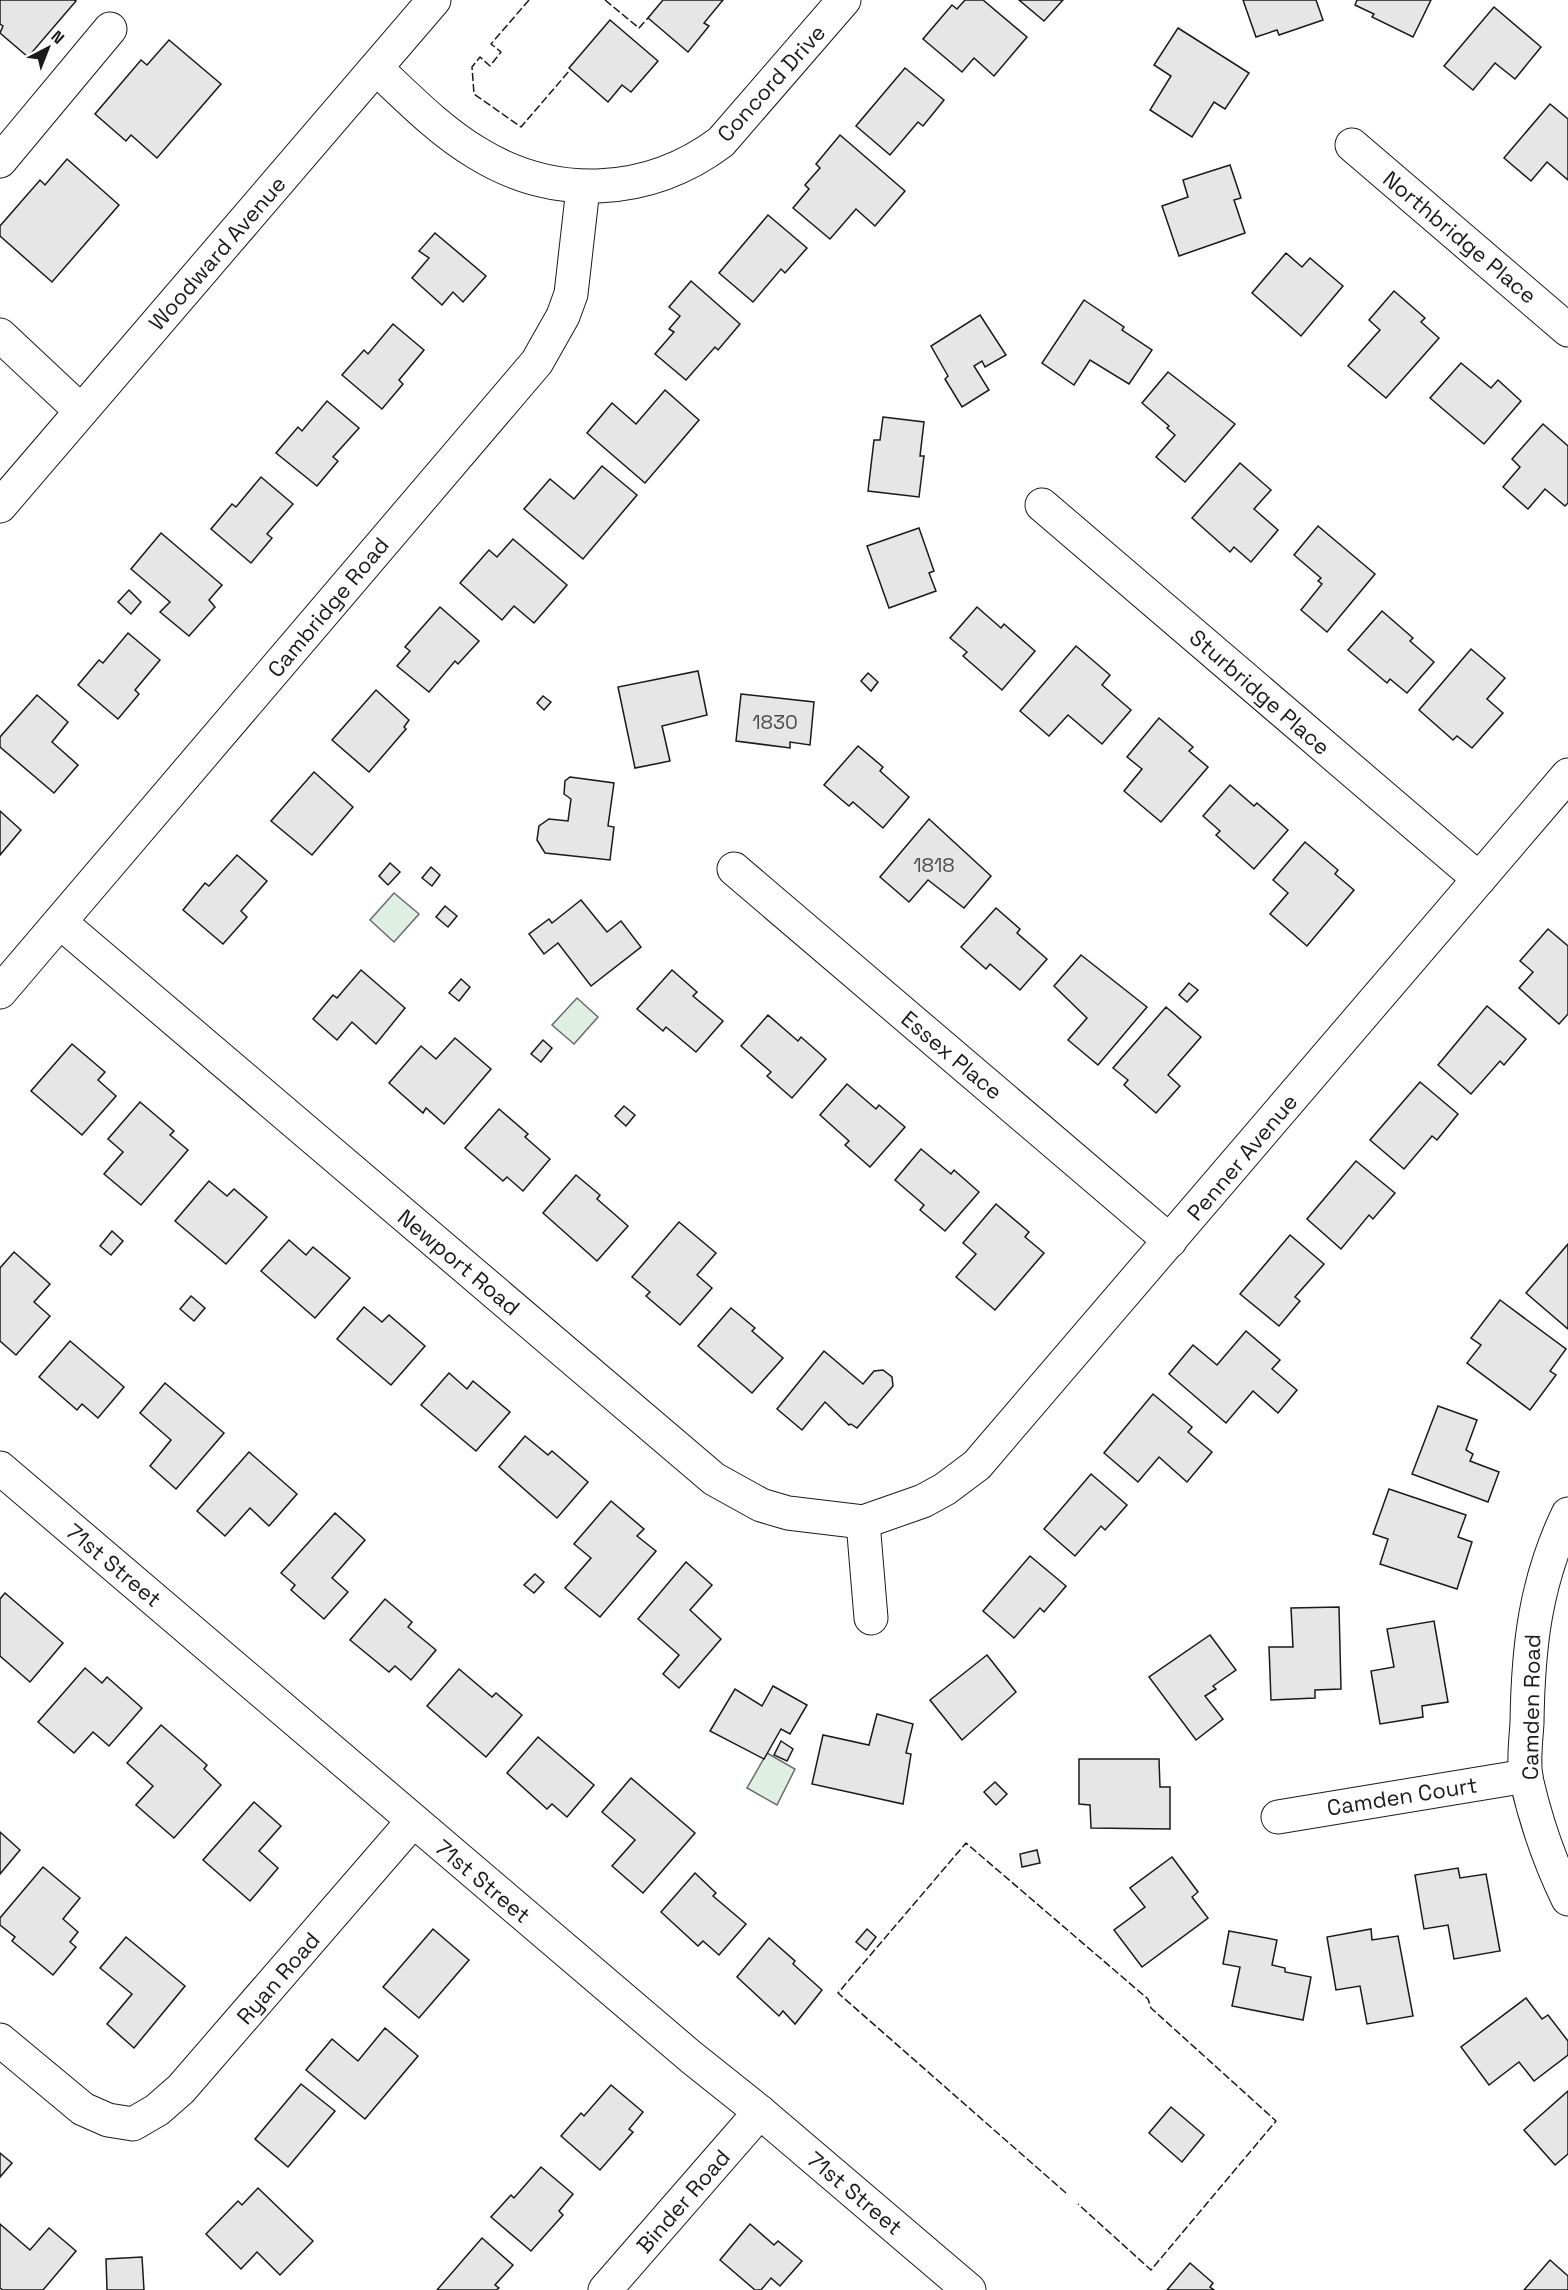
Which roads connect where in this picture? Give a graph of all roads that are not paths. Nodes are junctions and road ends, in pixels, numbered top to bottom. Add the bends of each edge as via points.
1 (434, 0) edge
2 (844, 0) edge
3 (110, 29) dead end
4 (376, 68) junction
5 (1352, 145) dead end
6 (0, 161) edge
7 (584, 188) junction
8 (1568, 330) edge
9 (0, 334) edge
10 (81, 411) junction
11 (1042, 505) dead end
12 (0, 506) edge
13 (1568, 775) edge
14 (734, 869) dead end
15 (1479, 879) junction
16 (60, 922) junction
17 (0, 992) edge
18 (1170, 1241) junction
19 (0, 1468) edge
20 (893, 1511) joint
21 (1568, 1514) edge
22 (862, 1522) junction
23 (872, 1618) dead end
24 (1526, 1776) junction
25 (1278, 1817) dead end
26 (413, 1821) junction
27 (1568, 1899) edge
28 (0, 2040) edge
29 (760, 2112) junction
30 (605, 2290) edge
31 (969, 2290) edge

1 - 4 street, Woodward Avenue
2 - 7 street, Concord Drive via 737,126 699,159 665,174 627,184
3 - 6 street
4 - 7 street, Concord Drive via 475,152 530,179
4 - 10 street, Woodward Avenue
5 - 8 street, Northbridge Place
7 - 16 street, Cambridge Road via 572,294 537,362
9 - 10 street
10 - 12 street, Woodward Avenue
11 - 15 street, Sturbridge Place
13 - 15 street, Penner Avenue
14 - 18 street, Essex Place
15 - 18 street, Penner Avenue
16 - 17 street, Cambridge Road
16 - 22 street, Newport Road via 714,1479 770,1508
18 - 20 street, Penner Avenue via 977,1465 945,1489
19 - 26 street, 71st Street
20 - 22 street, Newport Road
21 - 24 street, Camden Road via 1547,1566 1532,1624
22 - 23 street
24 - 25 street, Camden Court
24 - 27 street, Camden Road
26 - 28 street, Ryan Road via 181,2089 133,2124 108,2120 83,2109
26 - 29 street, 71st Street
29 - 30 street, Binder Road
29 - 31 street, 71st Street

